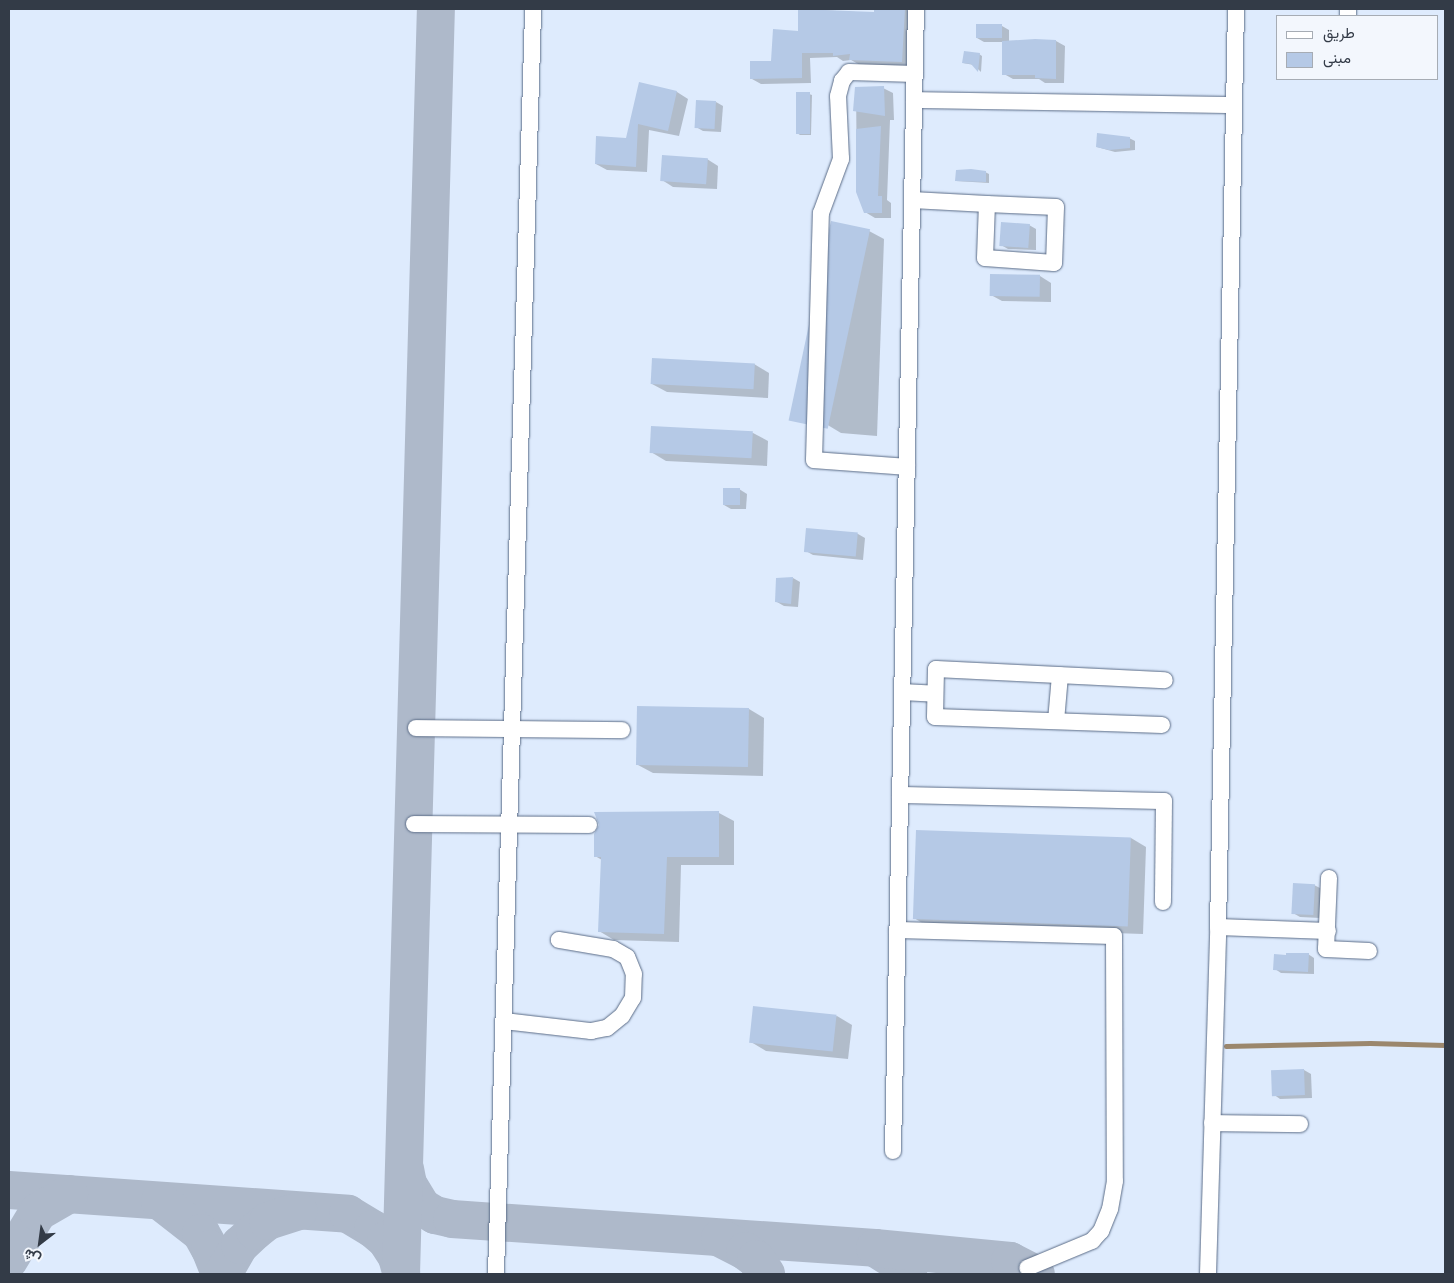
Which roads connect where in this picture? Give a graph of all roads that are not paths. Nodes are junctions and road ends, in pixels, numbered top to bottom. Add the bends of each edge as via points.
1 (533, 9) edge
2 (916, 9) edge
3 (1236, 9) edge
4 (915, 74) junction
5 (914, 100) junction
6 (1234, 105) junction
7 (912, 200) junction
8 (987, 204) junction
9 (907, 467) junction
10 (1060, 675) junction
11 (1165, 680) dead end
12 (902, 692) junction
13 (935, 694) junction
14 (1056, 721) junction
15 (1162, 725) dead end
16 (513, 727) junction
17 (416, 728) dead end
18 (622, 730) dead end
19 (900, 795) junction
20 (414, 824) dead end
21 (510, 825) junction
22 (589, 825) dead end
23 (1329, 878) dead end
24 (1163, 902) dead end
25 (1218, 926) junction
26 (897, 930) junction
27 (1328, 931) junction
28 (559, 940) dead end
29 (1369, 951) dead end
30 (504, 1021) junction
31 (1212, 1124) junction
32 (1300, 1124) dead end
33 (893, 1151) dead end
34 (1027, 1268) dead end
35 (496, 1274) edge
36 (1208, 1274) edge

1 - 16 street
2 - 4 street
3 - 6 street
4 - 5 street
4 - 9 street via 849,72 842,81 838,96 841,159 821,213 814,460
5 - 6 street
5 - 7 street
6 - 25 street
7 - 8 street
7 - 9 street
8 - 8 street via 1056,207 1054,263 985,258
9 - 12 street
10 - 11 street
10 - 13 street via 936,669
10 - 14 street
12 - 13 street
12 - 19 street
13 - 14 street via 935,717
14 - 15 street
16 - 17 street
16 - 18 street
16 - 21 street
19 - 24 street via 1164,801
19 - 26 street
20 - 21 street
21 - 22 street
21 - 30 street
23 - 27 street
25 - 27 street
25 - 31 street
26 - 33 street
26 - 34 street via 1114,936 1116,1181 1110,1209 1092,1241
27 - 29 street via 1326,949
28 - 30 street via 613,949 627,957 634,974 633,998 622,1016 607,1028 591,1031
30 - 35 street
31 - 32 street
31 - 36 street

